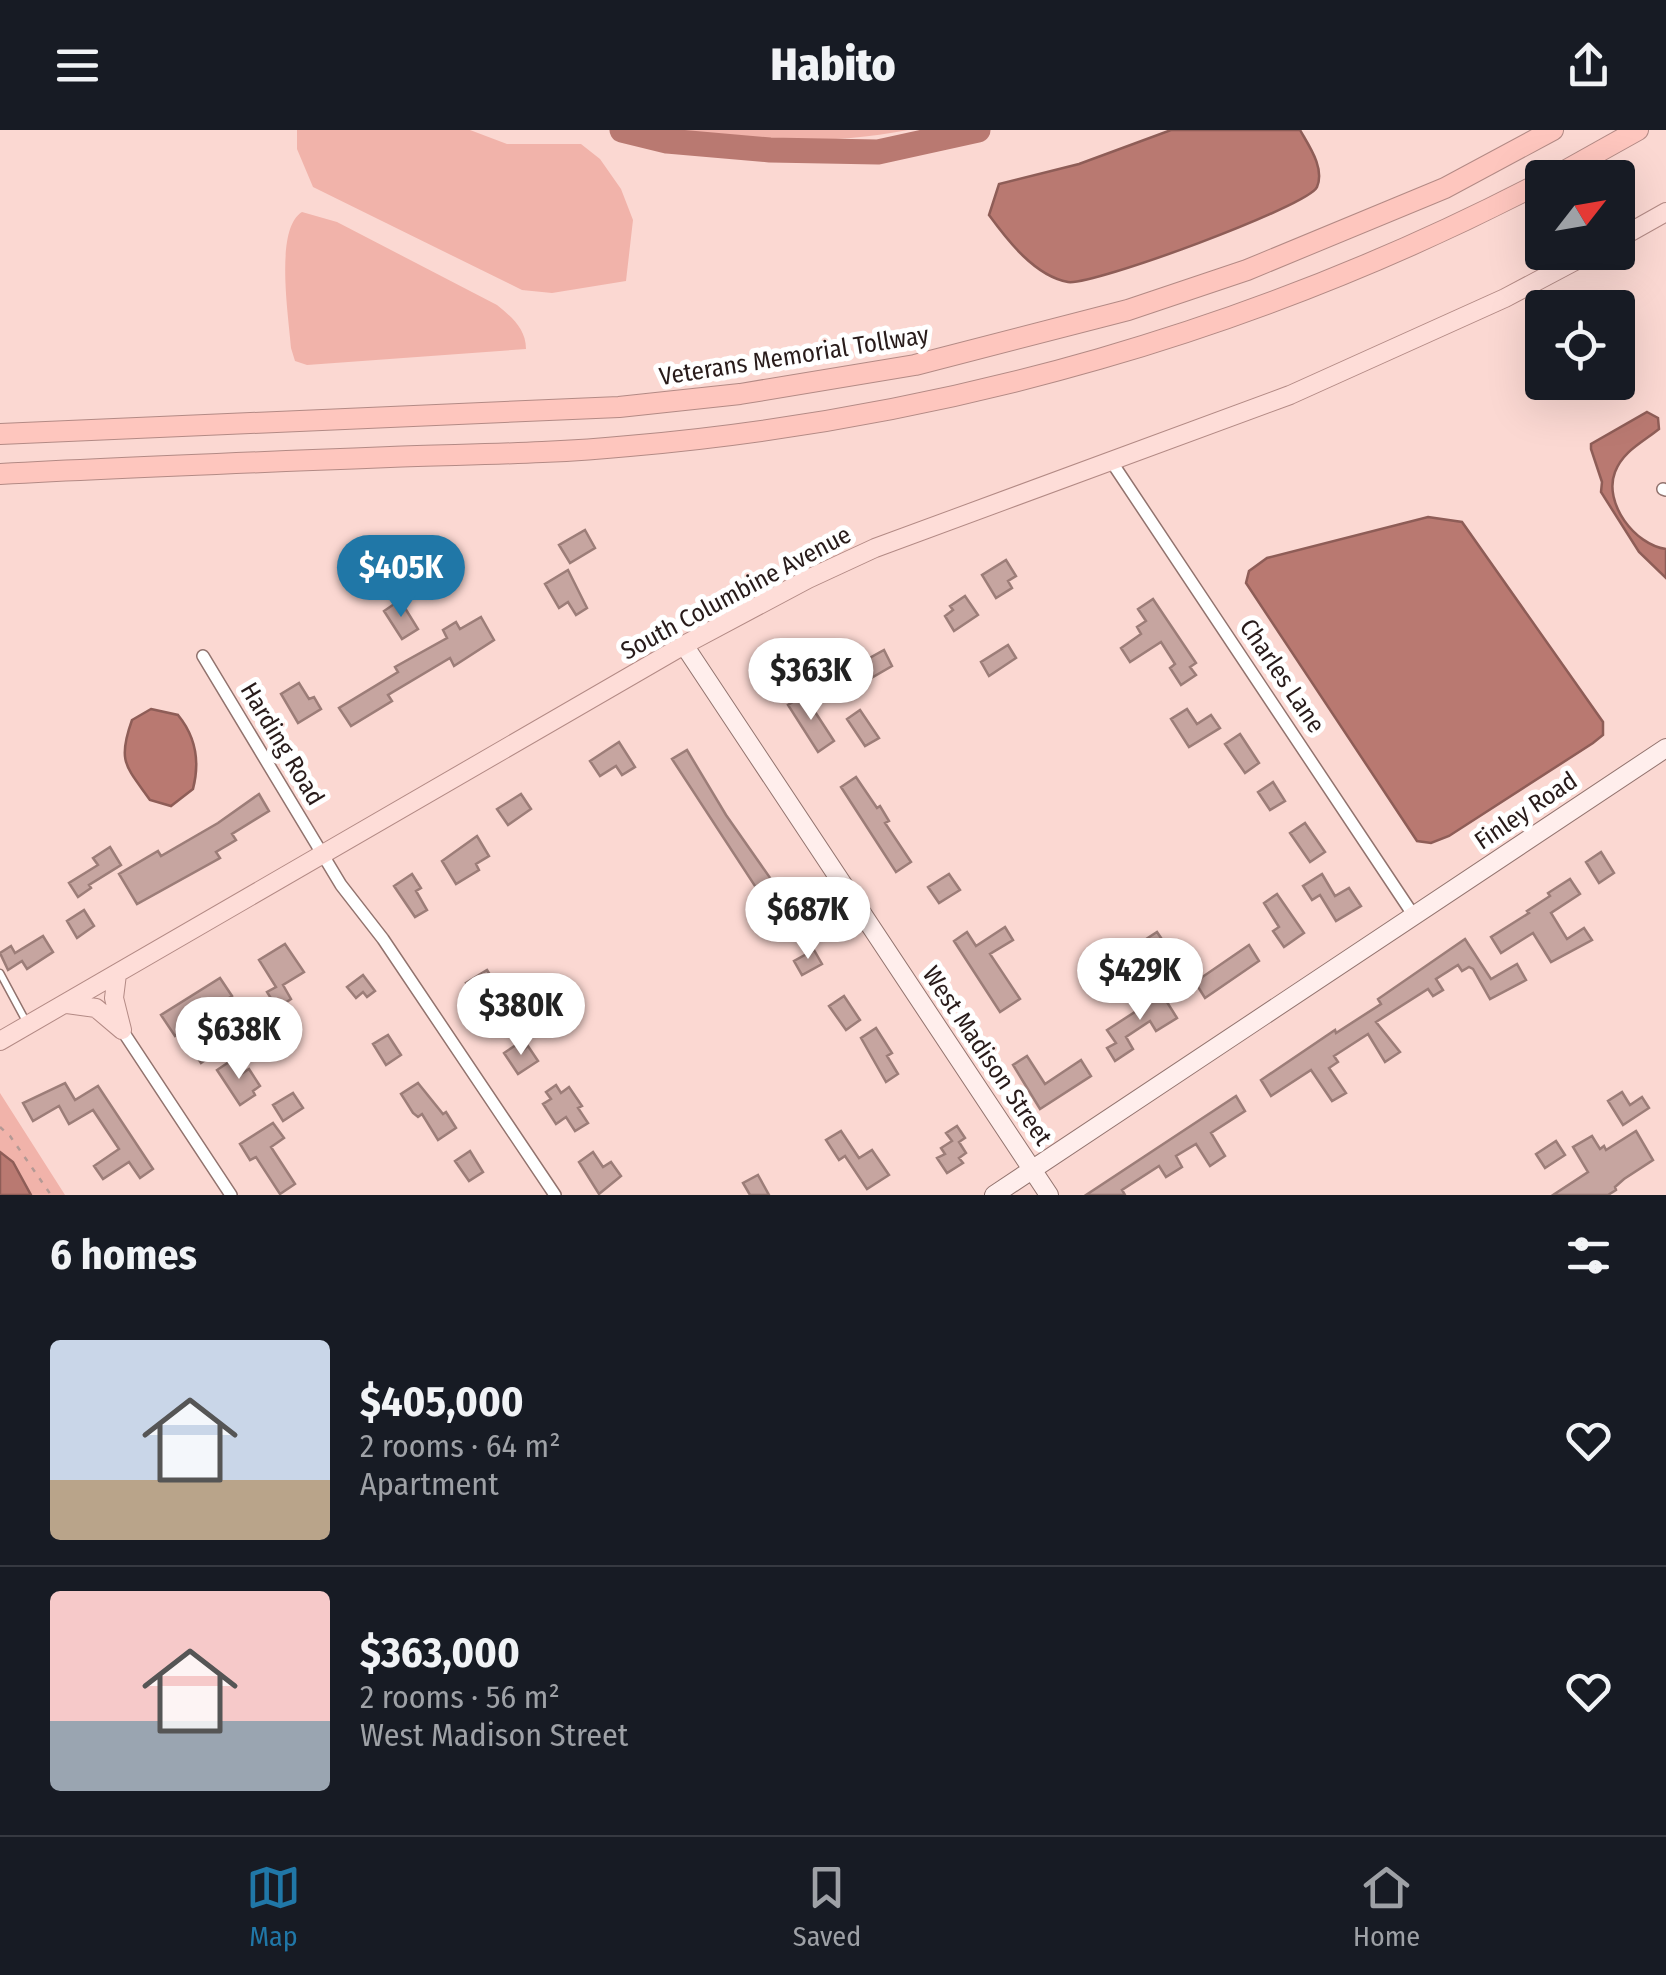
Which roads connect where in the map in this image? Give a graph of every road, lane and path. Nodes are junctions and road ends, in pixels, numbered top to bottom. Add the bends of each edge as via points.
1 (1553, 130) edge
2 (1638, 130) edge
3 (1584, 160) edge
4 (1525, 191) edge
5 (1666, 212) edge
6 (1635, 230) edge
7 (1558, 270) edge
8 (0, 434) edge
9 (1111, 460) junction
10 (0, 474) edge
11 (684, 645) junction
12 (203, 656) dead end
13 (1666, 748) edge
14 (322, 855) junction
15 (1414, 916) junction
16 (0, 973) edge
17 (117, 974) junction
18 (65, 1004) junction
19 (28, 1025) junction
20 (122, 1030) junction
21 (0, 1041) edge
22 (0, 1127) edge
23 (1032, 1169) junction
24 (51, 1195) edge
25 (231, 1195) edge
26 (555, 1195) edge
27 (994, 1195) edge
28 (1049, 1195) edge

1 - 8 highway, Veterans Memorial Tollway via 1445,188 1246,270 1128,310 914,366 619,407
2 - 3 highway
4 - 10 highway via 1262,307 1136,350 926,403 627,447
5 - 6 main road
7 - 9 main road, South Columbine Avenue via 1290,395
9 - 11 main road, South Columbine Avenue via 875,548
9 - 15 street, Charles Lane
11 - 14 main road, South Columbine Avenue
11 - 23 main road, West Madison Street
12 - 14 street, Harding Road
13 - 15 main road, Finley Road
14 - 17 main road, South Columbine Avenue
14 - 26 street, Harding Road
15 - 23 main road, Finley Road
16 - 19 lane
17 - 18 main road, South Columbine Avenue
17 - 20 main road via 114,998
18 - 19 main road, South Columbine Avenue
18 - 20 main road via 96,1008
19 - 21 main road, South Columbine Avenue
20 - 25 street
22 - 24 path
23 - 27 main road, Finley Road
23 - 28 main road, West Madison Street

